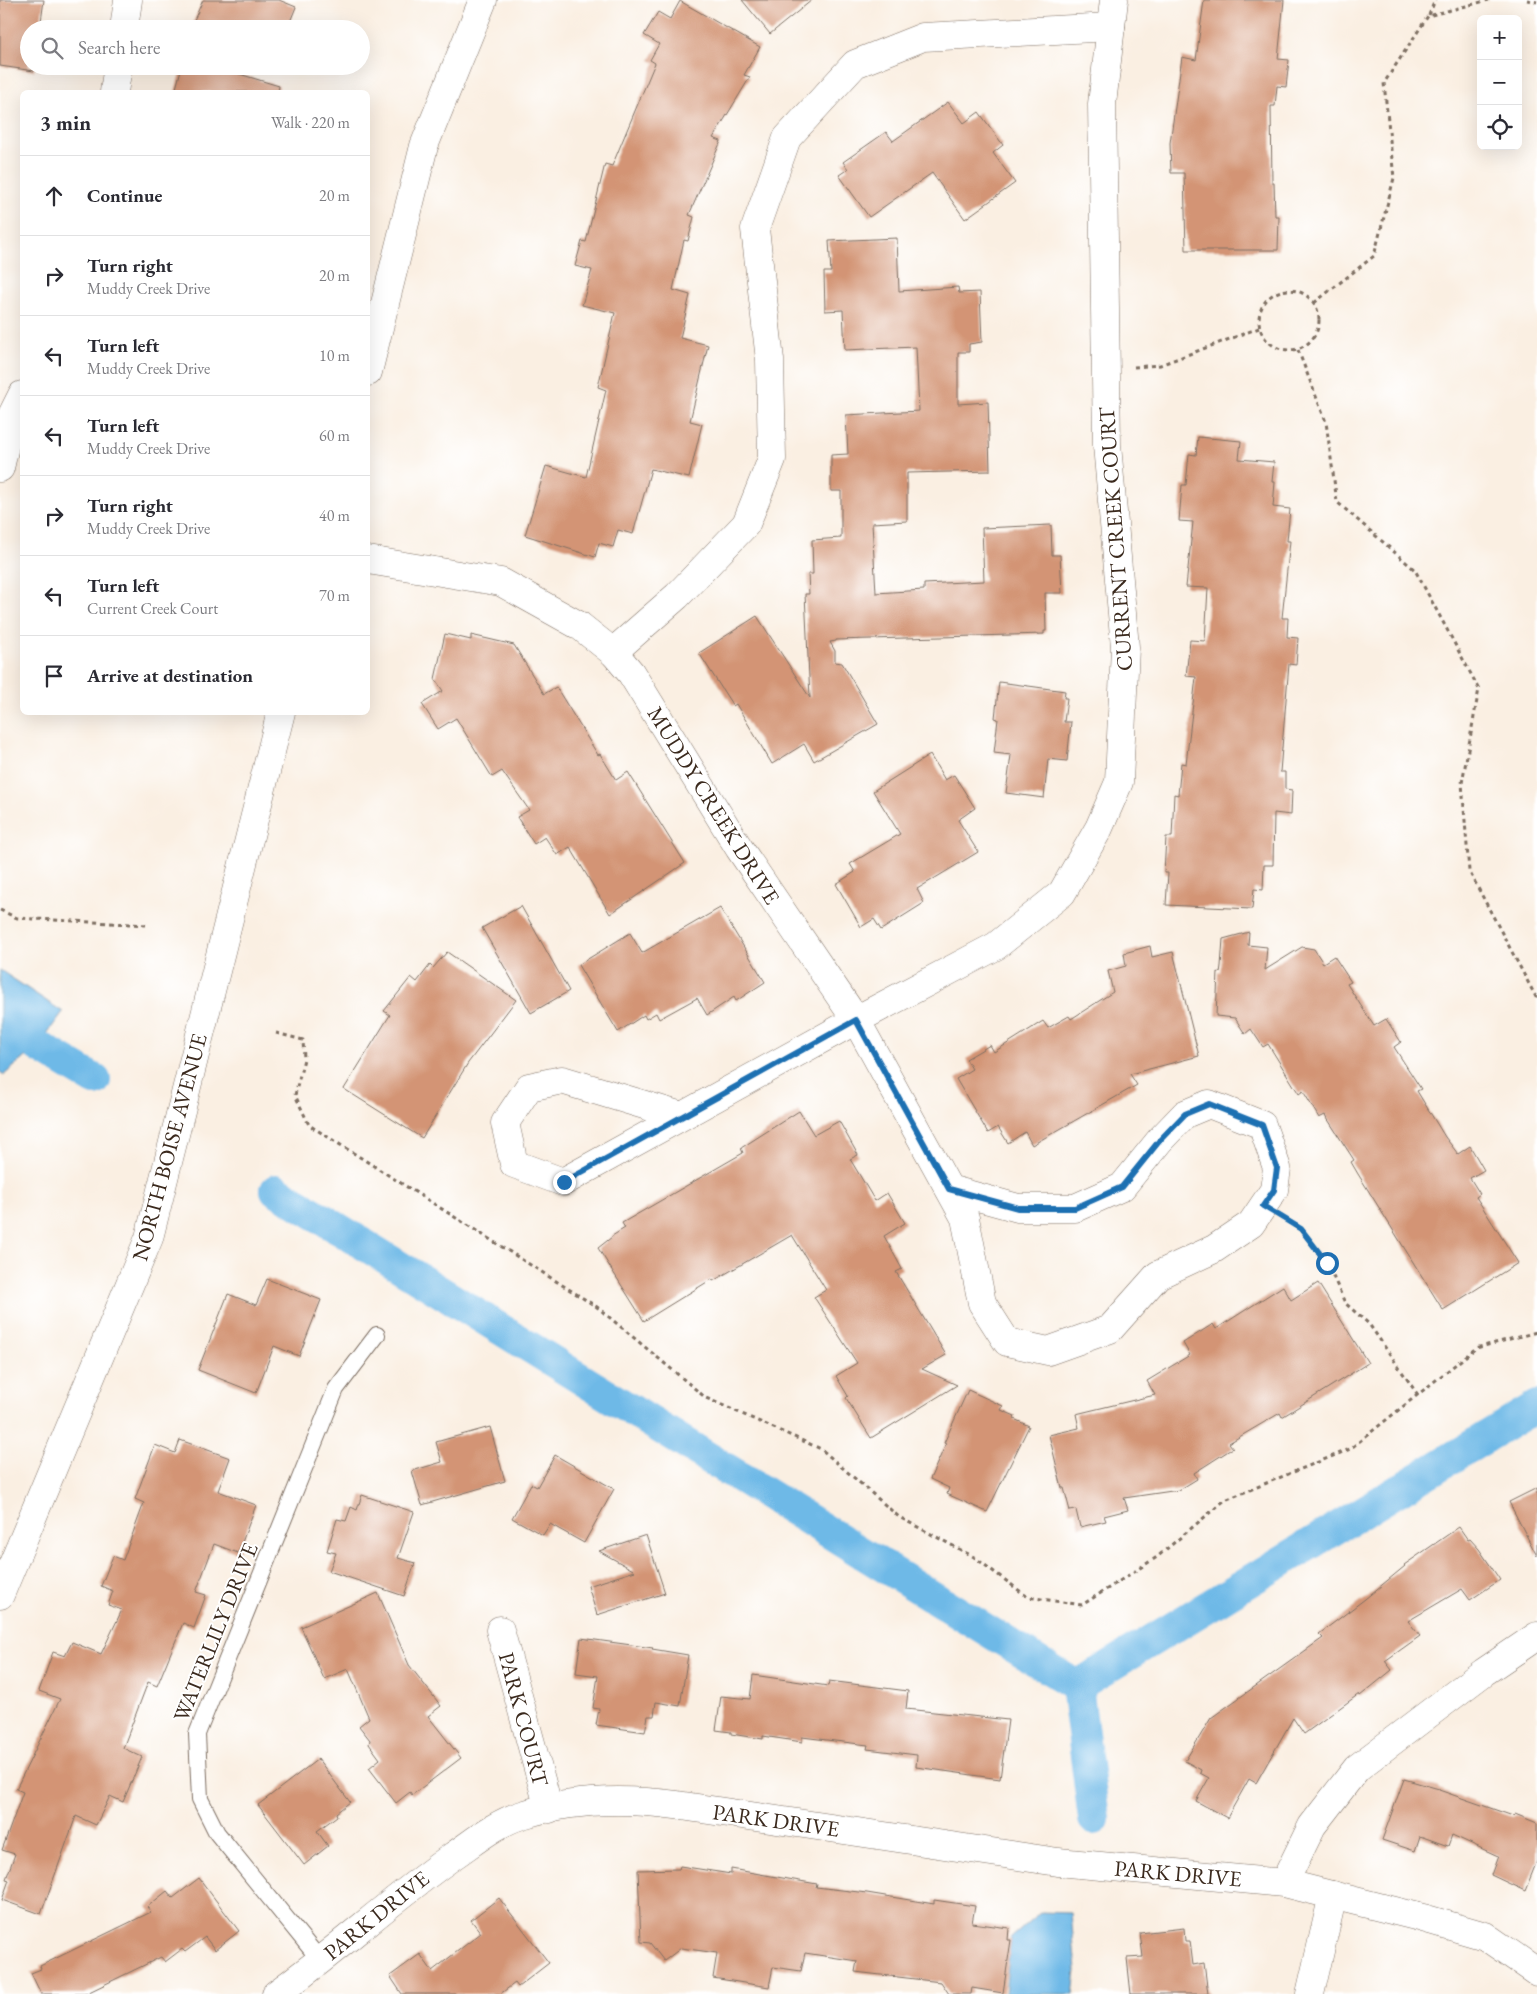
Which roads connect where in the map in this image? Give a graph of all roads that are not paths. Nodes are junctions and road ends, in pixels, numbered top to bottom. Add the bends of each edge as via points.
1 (128, 0) edge
2 (482, 0) edge
3 (1114, 0) edge
4 (125, 20) edge
5 (1111, 28) junction
6 (117, 75) edge
7 (114, 90) edge
8 (370, 364) edge
9 (20, 399) edge
10 (0, 468) edge
11 (370, 560) edge
12 (614, 653) junction
13 (280, 715) edge
14 (856, 1020) junction
15 (681, 1116) junction
16 (949, 1189) junction
17 (377, 1335) dead end
18 (0, 1595) edge
19 (500, 1630) dead end
20 (1537, 1636) edge
21 (549, 1809) junction
22 (1284, 1883) junction
23 (1333, 1895) junction
24 (320, 1960) junction
25 (1537, 1972) edge
26 (276, 1994) edge
27 (1310, 1994) edge

1 - 4 street
2 - 8 street via 424,146
3 - 5 street, CURRENT CREEK COURT
5 - 12 street via 923,37 855,64 787,138 755,229 770,360 772,459 746,524 677,596
5 - 14 street, CURRENT CREEK COURT via 1102,104 1107,445 1125,647 1119,782 1099,828 1062,893 996,946
6 - 7 street
9 - 10 street via 12,415
11 - 12 street, MUDDY CREEK DRIVE via 501,582 580,626
12 - 14 street, MUDDY CREEK DRIVE via 631,673 739,848
13 - 18 street, NORTH BOISE AVENUE via 149,1238
14 - 15 street, CURRENT CREEK COURT
14 - 16 street, MUDDY CREEK DRIVE
15 - 15 street, CURRENT CREEK COURT via 564,1182 514,1164 504,1122 529,1087 562,1080
16 - 16 street, MUDDY CREEK DRIVE via 966,1218 982,1302 1007,1342 1048,1351 1110,1329 1158,1275 1214,1249 1251,1224 1274,1190 1277,1168 1262,1125 1209,1104 1185,1114 1122,1187 1075,1208 1018,1208
17 - 24 lane, WATERLILY DRIVE via 336,1389 197,1734 200,1798 217,1833
19 - 21 street, PARK COURT
20 - 22 street via 1357,1768 1312,1826
21 - 22 street, PARK DRIVE via 584,1801 665,1804 1058,1862
21 - 24 street, PARK DRIVE via 522,1815 496,1826 430,1872
22 - 23 street, PARK DRIVE
23 - 25 street, PARK DRIVE via 1484,1936
23 - 27 street
24 - 26 street, PARK DRIVE

